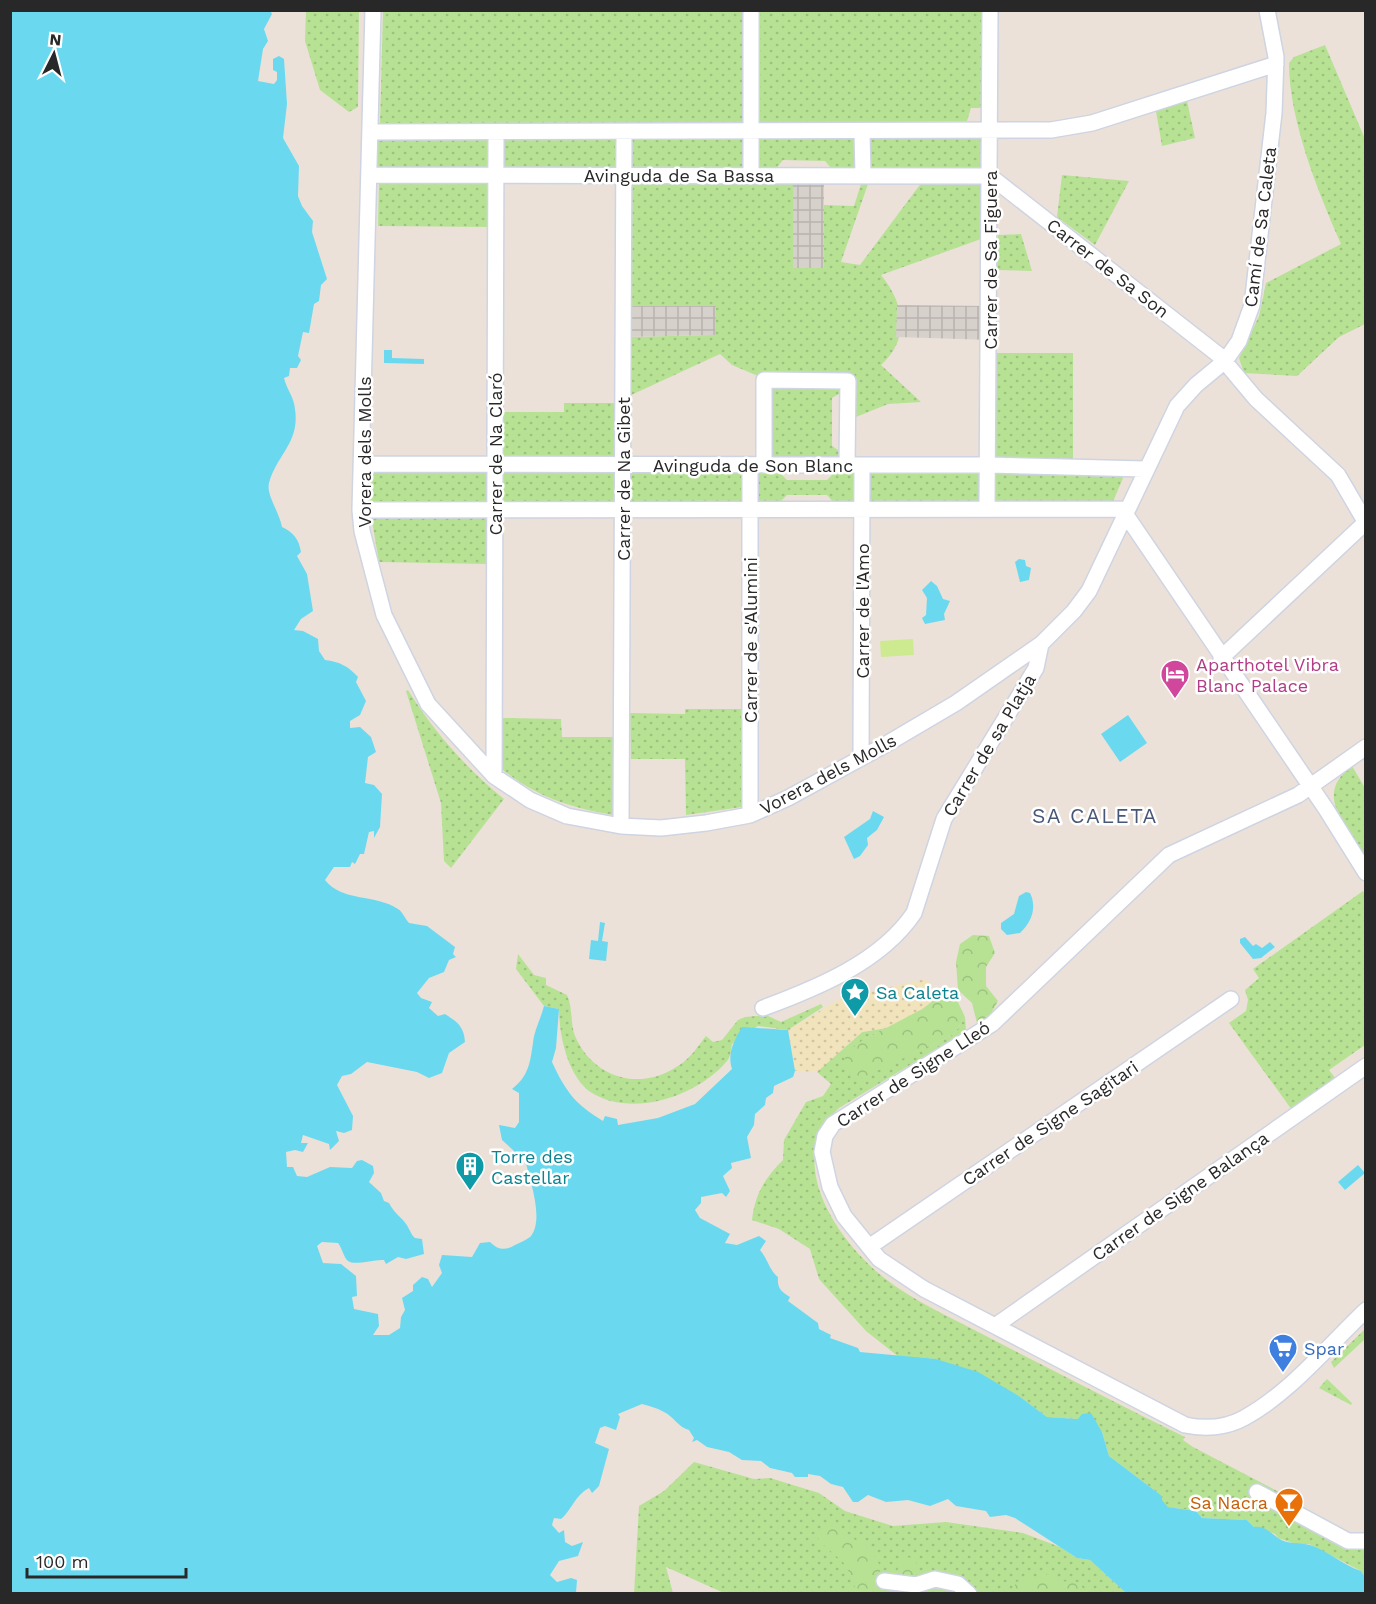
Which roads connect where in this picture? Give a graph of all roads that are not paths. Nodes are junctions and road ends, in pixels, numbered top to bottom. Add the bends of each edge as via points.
1 (374, 10) edge
2 (751, 10) edge
3 (990, 10) edge
4 (1267, 10) edge
5 (1276, 64) junction
6 (371, 132) junction
7 (496, 132) junction
8 (624, 132) junction
9 (751, 132) junction
10 (862, 132) junction
11 (990, 132) junction
12 (496, 174) junction
13 (624, 174) junction
14 (369, 175) junction
15 (751, 175) junction
16 (863, 175) junction
17 (990, 176) junction
18 (1225, 361) junction
19 (362, 464) junction
20 (495, 465) junction
21 (623, 465) junction
22 (757, 465) junction
23 (855, 465) junction
24 (989, 465) junction
25 (1145, 469) junction
26 (750, 509) junction
27 (862, 509) junction
28 (987, 509) junction
29 (360, 510) junction
30 (495, 510) junction
31 (623, 510) junction
32 (1127, 512) junction
33 (1365, 523) edge
34 (1041, 644) junction
35 (1221, 658) junction
36 (1365, 747) edge
37 (861, 758) junction
38 (494, 776) junction
39 (1311, 787) junction
40 (750, 815) junction
41 (621, 826) junction
42 (1365, 873) edge
43 (1231, 999) dead end
44 (763, 1008) dead end
45 (1365, 1066) edge
46 (869, 1247) junction
47 (1365, 1310) edge
48 (995, 1326) junction
49 (1257, 1492) dead end
50 (1365, 1541) edge
51 (884, 1581) dead end
52 (969, 1593) edge

1 - 6 street, Vorera dels Molls
2 - 9 street
3 - 11 street, Carrer de Sa Figuera
4 - 5 street, Camí de Sa Caleta
5 - 11 street via 1092,123 1051,130
5 - 18 street, Camí de Sa Caleta via 1252,305 1239,340
6 - 7 street
6 - 14 street, Vorera dels Molls
7 - 8 street
7 - 12 street, Carrer de Na Claró
8 - 9 street
8 - 13 street, Carrer de Na Gibet
9 - 10 street
9 - 15 street
10 - 11 street
10 - 16 street
11 - 17 street, Carrer de Sa Figuera
12 - 13 street, Avinguda de Sa Bassa
12 - 14 street, Avinguda de Sa Bassa
12 - 20 street, Carrer de Na Claró
13 - 15 street, Avinguda de Sa Bassa
13 - 21 street, Carrer de Na Gibet
14 - 19 street, Vorera dels Molls
15 - 16 street, Avinguda de Sa Bassa
16 - 17 street, Avinguda de Sa Bassa
17 - 18 street, Carrer de Sa Son
17 - 24 street, Carrer de Sa Figuera
18 - 25 street, Camí de Sa Caleta via 1177,406
18 - 33 street, Carrer de Sa Son via 1256,399 1338,475
19 - 20 street, Avinguda de Son Blanc
19 - 29 street, Vorera dels Molls
20 - 21 street, Avinguda de Son Blanc
20 - 30 street, Carrer de Na Claró
21 - 22 street, Avinguda de Son Blanc
21 - 31 street, Carrer de Na Gibet
22 - 23 street, Avinguda de Son Blanc
22 - 23 street, Carrer de l'Amo via 765,380 848,381
22 - 26 street, Carrer de s'Alumini
23 - 24 street, Avinguda de Son Blanc
23 - 27 street, Carrer de l'Amo
24 - 25 street, Avinguda de Son Blanc
24 - 28 street, Carrer de Sa Figuera
25 - 32 street, Camí de Sa Caleta
26 - 27 street
26 - 31 street
26 - 40 street, Carrer de s'Alumini
27 - 28 street
27 - 37 street, Carrer de l'Amo
28 - 32 street
29 - 30 street
29 - 38 street, Vorera dels Molls via 362,531 393,637 428,704
30 - 31 street
30 - 38 street, Carrer de Na Claró
31 - 41 street, Carrer de Na Gibet
32 - 34 street, Vorera dels Molls via 1089,591
32 - 35 street
33 - 35 street
34 - 37 street, Vorera dels Molls via 956,703
34 - 44 street, Carrer de sa Platja via 1036,668 944,819 914,913 903,928 834,977
35 - 39 street
36 - 39 street, Carrer de Signe Lleó
37 - 40 street, Vorera dels Molls
38 - 41 street, Vorera dels Molls via 530,800 567,816
39 - 42 street
39 - 46 street, Carrer de Signe Lleó via 1169,855 992,1024 833,1124 825,1136 822,1152 825,1173 844,1216
40 - 41 street, Vorera dels Molls via 662,828
43 - 46 street, Carrer de Signe Sagitari
45 - 48 street, Carrer de Signe Balança
46 - 48 street, Carrer de Signe Lleó via 879,1259 924,1289
47 - 48 street, Carrer de Signe Lleó via 1274,1397 1243,1419 1220,1427 1185,1425
49 - 50 street via 1348,1541
51 - 52 street via 916,1585 935,1579 958,1584

